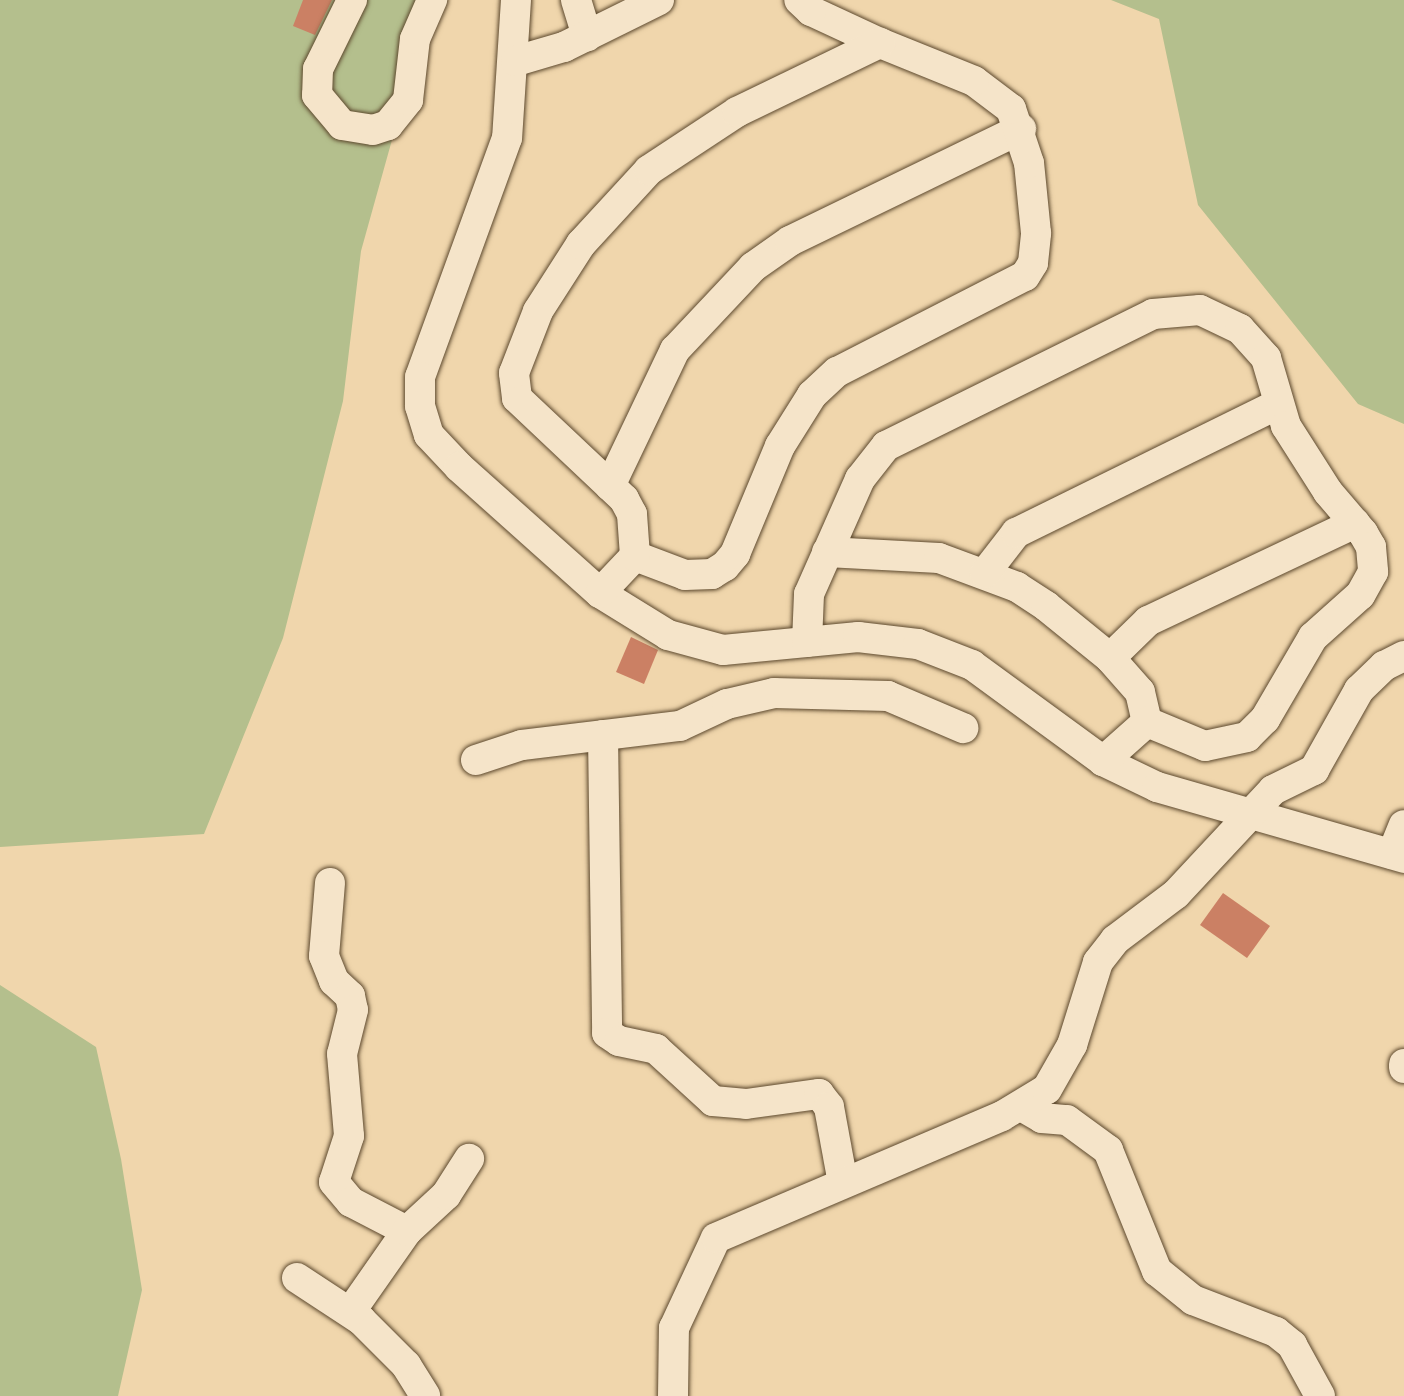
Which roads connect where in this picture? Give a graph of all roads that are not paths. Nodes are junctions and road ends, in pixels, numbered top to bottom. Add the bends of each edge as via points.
1 (352, 0) edge
2 (432, 0) edge
3 (516, 0) edge
4 (576, 0) edge
5 (659, 0) edge
6 (799, 0) edge
7 (587, 36) junction
8 (880, 43) junction
9 (516, 61) junction
10 (1021, 129) junction
11 (1278, 404) junction
12 (610, 486) junction
13 (1355, 523) junction
14 (827, 552) junction
15 (635, 556) junction
16 (985, 573) junction
17 (600, 593) junction
18 (807, 642) junction
19 (1404, 656) edge
20 (1110, 658) junction
21 (1147, 722) junction
22 (963, 728) dead end
23 (603, 735) junction
24 (476, 760) dead end
25 (1103, 761) junction
26 (1247, 814) junction
27 (1404, 825) edge
28 (1398, 856) edge
29 (330, 883) dead end
30 (1023, 1107) junction
31 (469, 1159) dead end
32 (843, 1183) junction
33 (407, 1231) junction
34 (297, 1278) dead end
35 (351, 1311) junction
36 (425, 1396) edge
37 (673, 1396) edge
38 (1320, 1396) edge

1 - 2 street via 318,69 317,95 342,125 373,130 394,119 408,100 415,39
3 - 9 street
4 - 7 street
5 - 7 street
6 - 8 street via 811,11
7 - 9 street
8 - 10 street via 974,81 1011,109
8 - 12 street via 686,141 616,202 558,275 518,360 514,385 523,408
9 - 17 street via 507,138 424,363 420,406 438,447
10 - 12 street via 790,241 753,267 675,350
10 - 15 street via 1037,248 1025,276 837,372 812,395 780,446 735,554 725,566 712,574 685,575
11 - 13 street via 1306,461
11 - 14 street via 1266,358 1240,329 1200,310 1153,314 896,438 860,479
11 - 16 street via 1016,533
12 - 15 street via 632,514
13 - 20 street via 1148,621
13 - 21 street via 1371,547 1368,585 1313,637 1258,730 1234,743 1205,746
14 - 16 street via 912,553
14 - 18 street via 806,606
15 - 17 street
16 - 20 street via 1046,606
17 - 18 street via 640,622 695,645 755,651
18 - 25 street via 889,639 946,653 1009,688
19 - 26 street via 1384,666 1359,690 1314,770 1273,790
20 - 21 street via 1140,692
21 - 25 street
22 - 23 street via 888,696 774,693 727,704 680,726
23 - 24 street via 522,745
23 - 32 street via 607,1033 656,1049 713,1101 746,1104 819,1094 829,1107
25 - 26 street via 1157,787
26 - 28 street
26 - 30 street via 1176,894 1115,940 1098,962 1061,1070
27 - 28 street
29 - 33 street via 324,956 353,1010 342,1054 349,1136 334,1182 351,1202
30 - 32 street
30 - 38 street via 1042,1118 1067,1120 1108,1150 1157,1271 1193,1300 1276,1332 1292,1345
31 - 33 street via 446,1195
32 - 37 street via 727,1231 708,1248 674,1328
33 - 35 street
34 - 35 street
35 - 36 street via 406,1365

